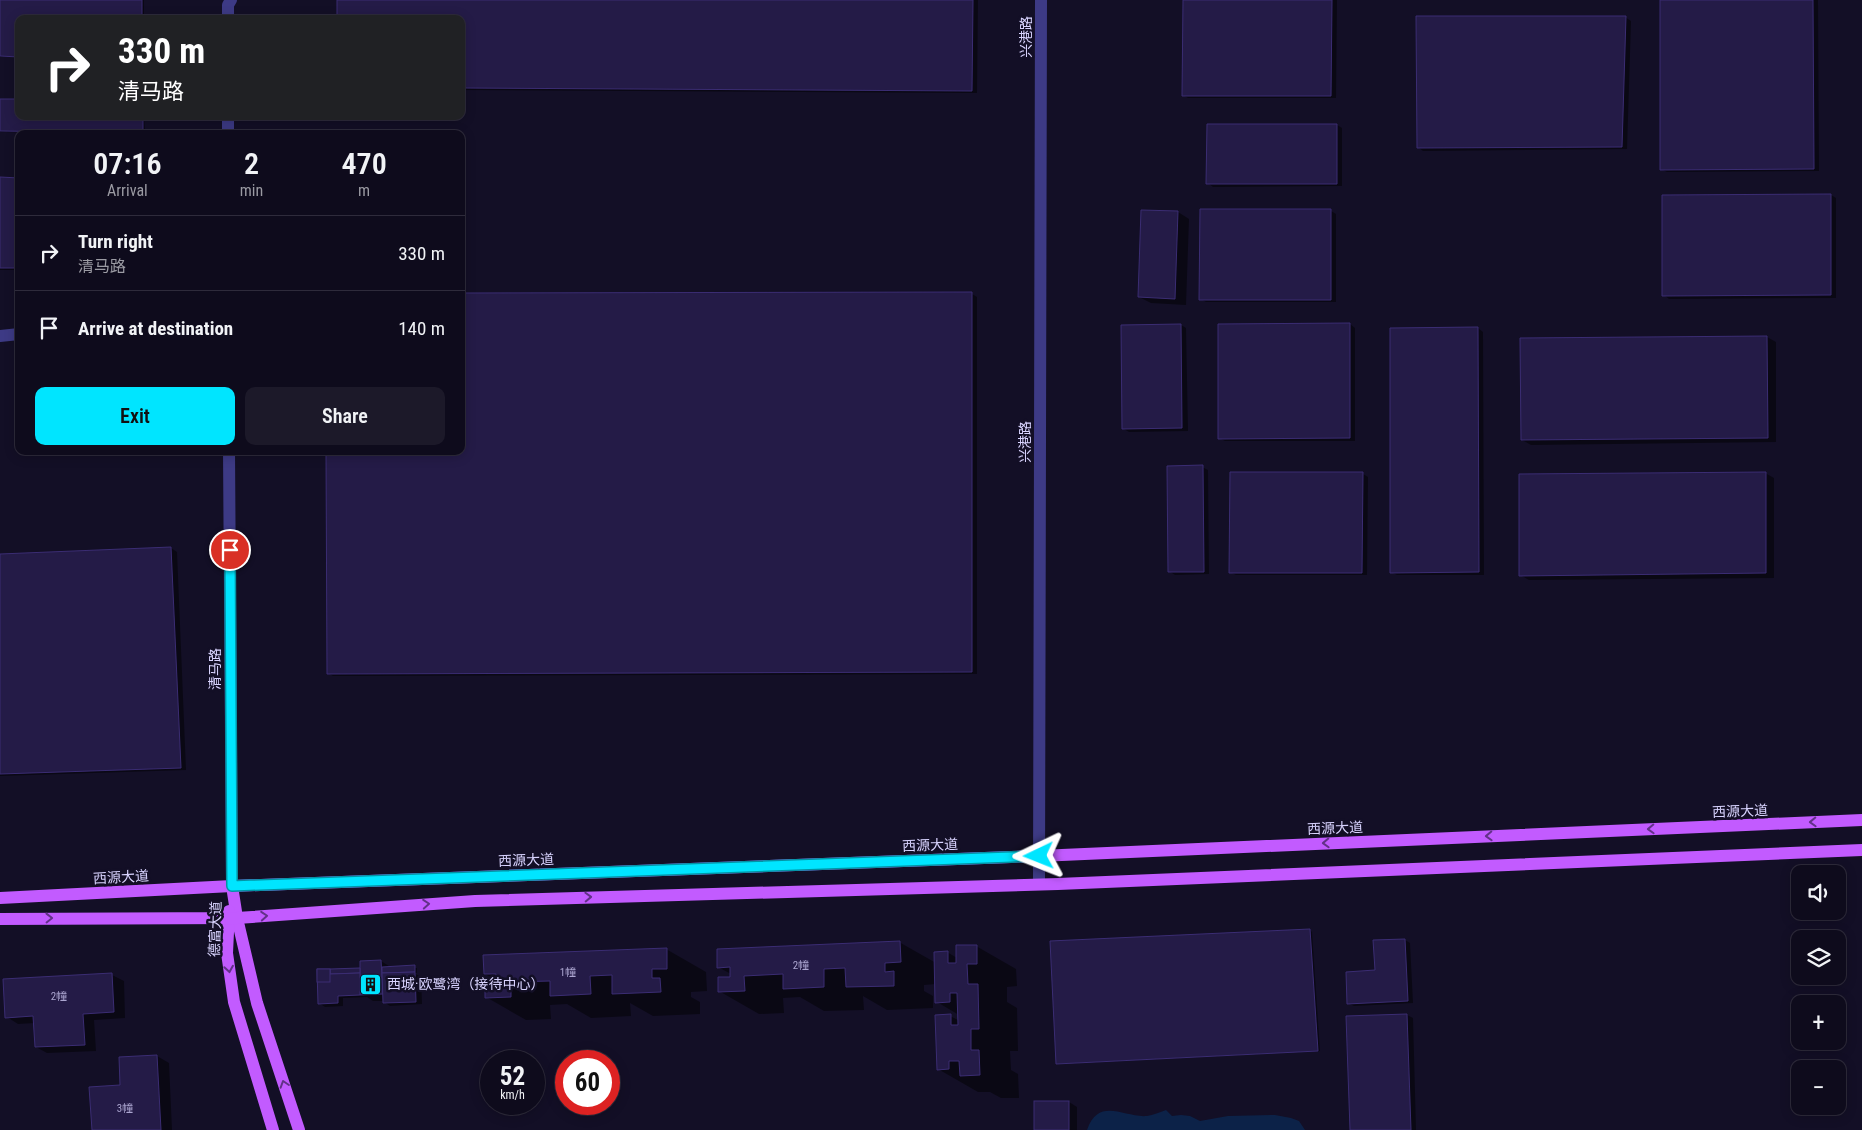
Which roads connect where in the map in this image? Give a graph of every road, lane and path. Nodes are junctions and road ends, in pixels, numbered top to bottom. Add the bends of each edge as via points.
1 (231, 0) edge
2 (1041, 0) edge
3 (228, 15) edge
4 (15, 334) edge
5 (0, 336) edge
6 (229, 455) edge
7 (1862, 820) edge
8 (1862, 850) edge
9 (1039, 856) junction
10 (1039, 884) junction
11 (232, 886) junction
12 (0, 898) edge
13 (233, 918) junction
14 (0, 919) edge
15 (273, 1130) edge
16 (299, 1130) edge

1 - 3 street
2 - 9 street, 兴港路
4 - 5 street
6 - 11 street, 清马路
7 -> 9 main road, 西源大道
8 - 10 main road
9 - 10 street, 兴港路
9 - 11 main road, 西源大道
13 -> 10 main road via 475,901
11 - 12 main road, 西源大道
11 - 13 main road, 德富大道
14 -> 13 main road
13 -> 15 main road, 德富大道 via 227,953 234,1002
16 -> 13 main road, 德富大道

